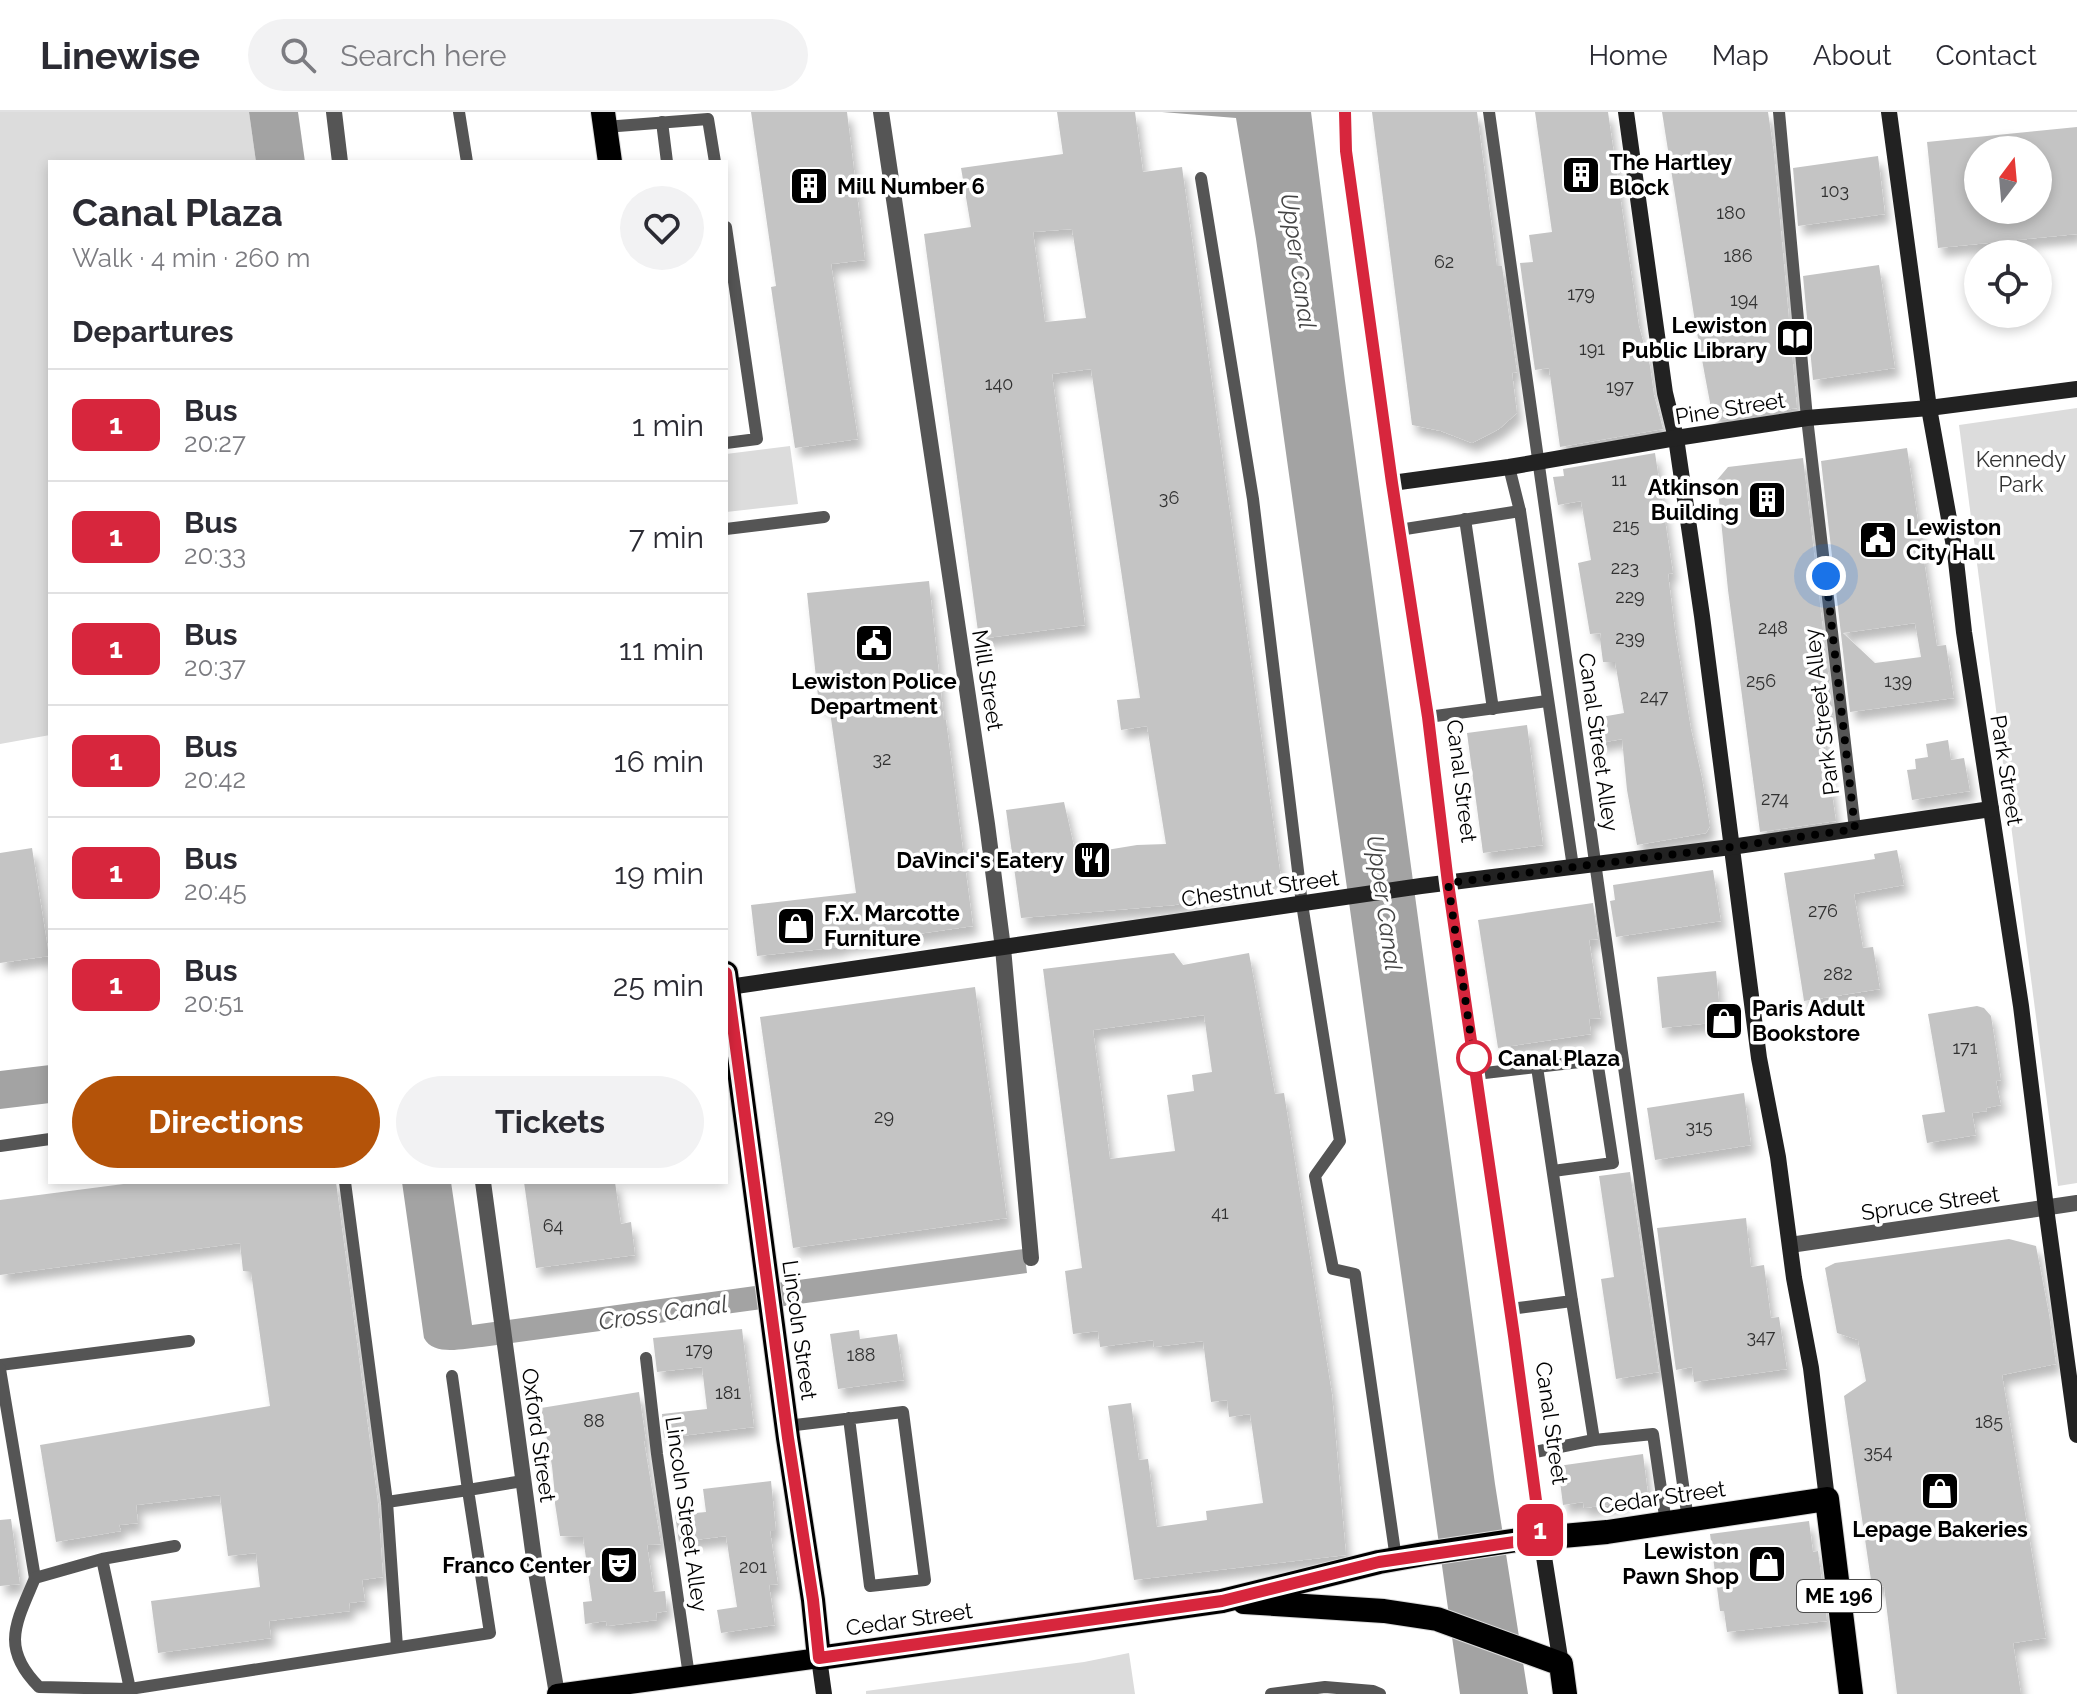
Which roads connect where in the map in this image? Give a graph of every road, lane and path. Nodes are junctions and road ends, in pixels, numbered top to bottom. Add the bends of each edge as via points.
1 (334, 112) edge
2 (459, 112) edge
3 (881, 112) edge
4 (1345, 112) edge
5 (1489, 112) edge
6 (1626, 112) edge
7 (1779, 112) edge
8 (1889, 112) edge
9 (602, 116) edge
10 (662, 122) junction
11 (340, 160) edge
12 (467, 160) edge
13 (610, 160) edge
14 (667, 160) edge
15 (715, 160) edge
16 (1201, 178) dead end
17 (728, 252) edge
18 (730, 278) edge
19 (2077, 389) edge
20 (1929, 408) junction
21 (1807, 418) junction
22 (1676, 438) junction
23 (728, 443) edge
24 (1538, 461) junction
25 (1509, 467) junction
26 (1392, 483) junction
27 (1520, 511) junction
28 (824, 517) dead end
29 (1465, 519) junction
30 (728, 529) edge
31 (1399, 530) junction
32 (1547, 701) junction
33 (1493, 709) junction
34 (1428, 717) junction
35 (1991, 809) junction
36 (1855, 829) junction
37 (1731, 847) junction
38 (1596, 864) junction
39 (1573, 867) junction
40 (1448, 883) junction
41 (1302, 904) junction
42 (1003, 948) junction
43 (728, 982) edge
44 (728, 999) edge
45 (1537, 1067) junction
46 (1476, 1074) junction
47 (734, 1100) edge
48 (48, 1139) edge
49 (0, 1146) edge
50 (1553, 1171) junction
51 (345, 1184) edge
52 (483, 1184) edge
53 (2077, 1203) edge
54 (2046, 1208) junction
55 (1790, 1245) junction
56 (1031, 1258) dead end
57 (1572, 1301) junction
58 (1510, 1309) junction
59 (189, 1341) dead end
60 (646, 1358) dead end
61 (0, 1367) edge
62 (452, 1376) dead end
63 (849, 1418) junction
64 (787, 1426) junction
65 (2077, 1435) edge
66 (1594, 1440) junction
67 (1530, 1453) junction
68 (523, 1481) junction
69 (468, 1490) junction
70 (1827, 1499) junction
71 (387, 1502) junction
72 (1677, 1521) junction
73 (1529, 1539) junction
74 (175, 1546) dead end
75 (102, 1559) junction
76 (1396, 1559) junction
77 (35, 1578) junction
78 (1222, 1601) junction
79 (397, 1647) junction
80 (819, 1658) junction
81 (1561, 1664) junction
82 (689, 1676) junction
83 (131, 1692) edge
84 (557, 1694) edge
85 (824, 1694) edge
86 (1271, 1694) edge
87 (1380, 1694) edge
88 (1565, 1694) edge
89 (1851, 1694) edge

1 - 11 street
2 - 12 lane
3 - 42 street, Mill Street
4 - 26 main road, Canal Street
5 - 24 lane, Canal Street Alley
6 - 22 main road, ME 196 via 1665,393
7 - 21 lane, Park Street Alley
8 - 20 main road, Park Street
9 - 10 lane
9 - 13 highway
10 - 14 lane
10 - 15 lane via 708,119
16 - 41 lane via 1253,499
17 - 18 lane
18 - 23 lane via 757,439
19 - 20 main road, Pine Street
20 - 21 main road, Pine Street
20 - 35 main road, Park Street
21 - 22 main road, Pine Street
21 - 36 lane, Park Street Alley
22 - 24 main road, Pine Street
22 - 37 main road, ME 196
24 - 25 main road, Pine Street
24 - 38 lane, Canal Street Alley
25 - 26 main road, Pine Street
25 - 27 lane
26 - 31 main road, Canal Street
27 - 29 lane
27 - 32 lane
28 - 30 lane
29 - 31 lane
29 - 33 lane
31 - 34 main road, Canal Street
32 - 33 lane
32 - 39 lane
33 - 34 lane
34 - 40 main road, Canal Street
35 - 36 main road, Chestnut Street
35 - 54 main road, Park Street
36 - 37 main road, Chestnut Street
37 - 38 main road, Chestnut Street
37 - 55 main road, ME 196
38 - 39 main road, Chestnut Street
38 - 72 lane, Canal Street Alley via 1628,1072
39 - 40 main road, Chestnut Street
40 - 41 main road, Chestnut Street
40 - 46 main road, Canal Street
41 - 42 main road, Chestnut Street
41 - 76 lane via 1340,1141 1315,1176 1333,1269 1355,1274
42 - 43 main road, Chestnut Street
42 - 56 street, Mill Street
44 - 47 highway, Lincoln Street
45 - 46 lane
45 - 50 lane
45 - 50 lane via 1597,1060 1613,1163
46 - 58 main road, Canal Street
47 - 64 highway, Lincoln Street
48 - 49 lane
50 - 57 lane
51 - 71 lane
52 - 68 street, Oxford Street
53 - 54 street, Spruce Street
54 - 55 street, Spruce Street
54 - 65 main road, Park Street
55 - 70 main road, ME 196
57 - 58 lane
57 - 66 lane
58 - 67 main road, Canal Street
59 - 61 lane
60 - 82 lane, Lincoln Street Alley
61 - 77 lane
62 - 69 lane
63 - 63 lane via 903,1412 925,1580 870,1586
63 - 64 lane
64 - 80 highway, Lincoln Street
66 - 67 lane
66 - 72 lane via 1653,1434
67 - 73 main road, Canal Street
68 - 69 lane
68 - 84 street, Oxford Street
69 - 71 lane
69 - 79 lane via 490,1633
70 - 72 highway, Cedar Street
70 - 89 highway, ME 196
71 - 79 lane
72 - 73 highway, Cedar Street
73 - 76 highway, Cedar Street
73 - 81 main road, Canal Street
74 - 75 lane
75 - 77 lane
75 - 83 lane
76 - 78 highway, Cedar Street
77 - 83 lane via 16,1625 14,1649 24,1673 39,1687
78 - 80 highway, Cedar Street
78 - 81 highway, Cedar Street via 1437,1619
79 - 83 lane
80 - 82 main road, Cedar Street
80 - 85 main road, Lincoln Street
81 - 88 highway, Canal Street
82 - 84 main road, Cedar Street
86 - 87 lane via 1325,1687

